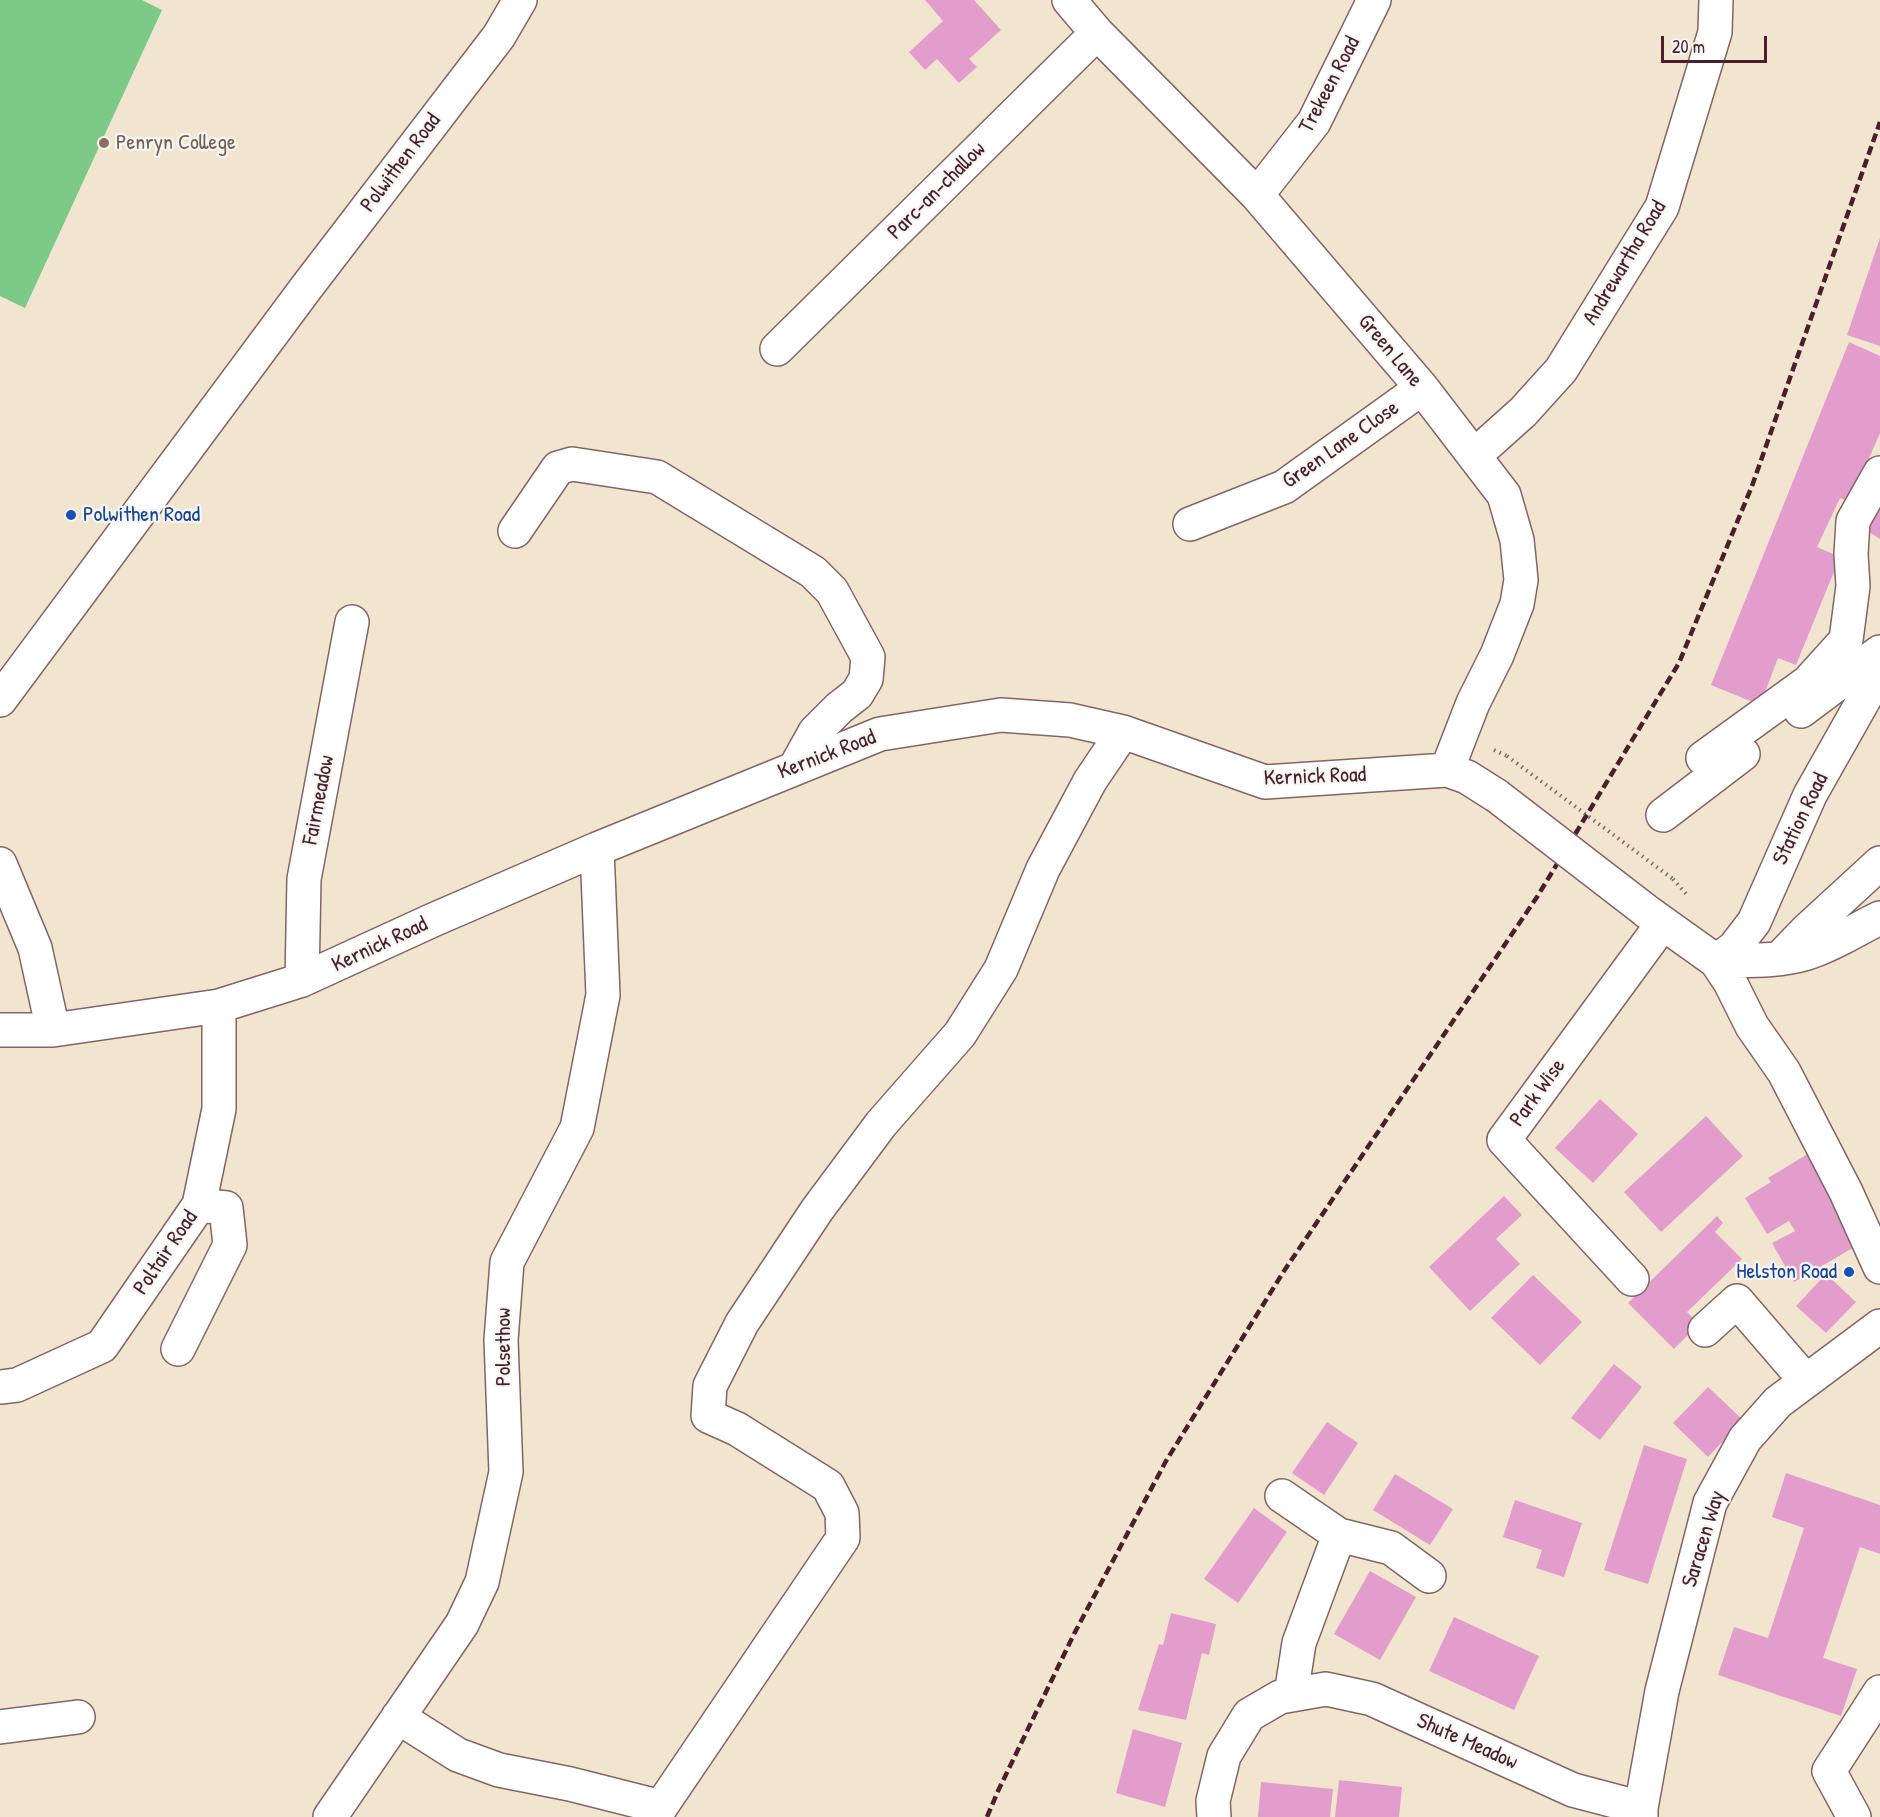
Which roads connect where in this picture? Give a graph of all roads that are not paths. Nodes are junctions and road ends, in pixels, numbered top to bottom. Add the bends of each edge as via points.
1 (520, 0) edge
2 (1069, 0) edge
3 (1374, 0) edge
4 (1716, 0) edge
5 (1097, 33) junction
6 (1257, 195) junction
7 (777, 350) dead end
8 (1422, 388) junction
9 (1475, 455) junction
10 (1880, 473) edge
11 (1190, 524) dead end
12 (515, 531) dead end
13 (352, 622) dead end
14 (1880, 652) edge
15 (1880, 671) edge
16 (0, 700) edge
17 (1124, 732) junction
18 (1703, 758) dead end
19 (795, 768) junction
20 (1447, 770) junction
21 (1663, 814) dead end
22 (597, 849) junction
23 (1880, 863) edge
24 (0, 864) edge
25 (1654, 916) junction
26 (1880, 918) edge
27 (1780, 958) junction
28 (1716, 961) junction
29 (302, 980) junction
30 (219, 1006) junction
31 (0, 1030) edge
32 (53, 1030) junction
33 (199, 1205) junction
34 (1880, 1267) edge
35 (1632, 1279) dead end
36 (1880, 1326) edge
37 (1705, 1330) dead end
38 (178, 1349) dead end
39 (1806, 1381) junction
40 (0, 1387) edge
41 (1282, 1496) dead end
42 (1339, 1535) junction
43 (1430, 1576) dead end
44 (1880, 1692) edge
45 (1291, 1695) junction
46 (78, 1717) dead end
47 (398, 1717) junction
48 (0, 1728) edge
49 (657, 1812) edge
50 (1641, 1813) edge
51 (330, 1817) edge
52 (1214, 1817) edge
53 (1854, 1817) edge

1 - 16 street, Polwithen Road via 499,36
2 - 5 street, Green Lane
3 - 6 street, Trekeen Road via 1314,122
4 - 9 street, Andrewartha Road via 1715,32 1662,207 1561,370 1523,412
5 - 6 street, Green Lane
5 - 7 street, Parc-an-challow
6 - 8 street, Green Lane
8 - 9 street, Green Lane
8 - 11 street, Green Lane Close via 1284,487
9 - 20 street, Green Lane via 1504,495 1517,540 1521,580 1517,604
10 - 18 street via 1853,521 1853,586 1846,640 1808,682
12 - 19 street via 558,468 572,464 657,477 813,572 832,591 868,657 866,679 857,694 815,732
13 - 29 street, Fairmeadow via 304,879
14 - 21 street
15 - 28 street, Station Road via 1810,795 1754,922 1734,948
17 - 19 street, Kernick Road via 1070,720 1001,715 880,734
17 - 20 street, Kernick Road via 1265,782
17 - 49 street via 1079,800 1043,869 1000,969 960,1034 881,1124 817,1210 742,1323 710,1386 708,1416 737,1429 828,1486 842,1513 843,1538
19 - 22 street, Kernick Road
20 - 25 street, Kernick Road, bridge via 1467,777 1497,796
22 - 29 street, Kernick Road
22 - 47 street, Polsethow via 603,995 577,1128 507,1262 501,1340 506,1472 482,1582 462,1624
23 - 27 street
24 - 32 street via 35,948
25 - 28 street
25 - 35 street, Park Wise via 1504,1140
26 - 27 street via 1819,949
27 - 28 street
28 - 34 street via 1752,1026 1784,1072
29 - 30 street, Kernick Road
30 - 32 street, Kernick Road
30 - 33 street, Poltair Road via 219,1109
31 - 32 street, Kernick Road
33 - 38 street via 226,1208 230,1245
33 - 40 street, Poltair Road via 102,1346 17,1385
36 - 39 street, Saracen Way
37 - 39 street via 1737,1301
39 - 50 street, Saracen Way via 1778,1402 1744,1439 1710,1503 1662,1691
41 - 42 street
42 - 43 street via 1391,1548
42 - 45 street via 1299,1643
44 - 53 street via 1829,1771
45 - 50 street, Shute Meadow via 1326,1689 1372,1699 1573,1790
45 - 52 street, Shute Meadow via 1249,1715 1224,1756 1213,1801
46 - 48 street
47 - 49 street via 458,1755 499,1770 570,1784
47 - 51 street, Polsethow

